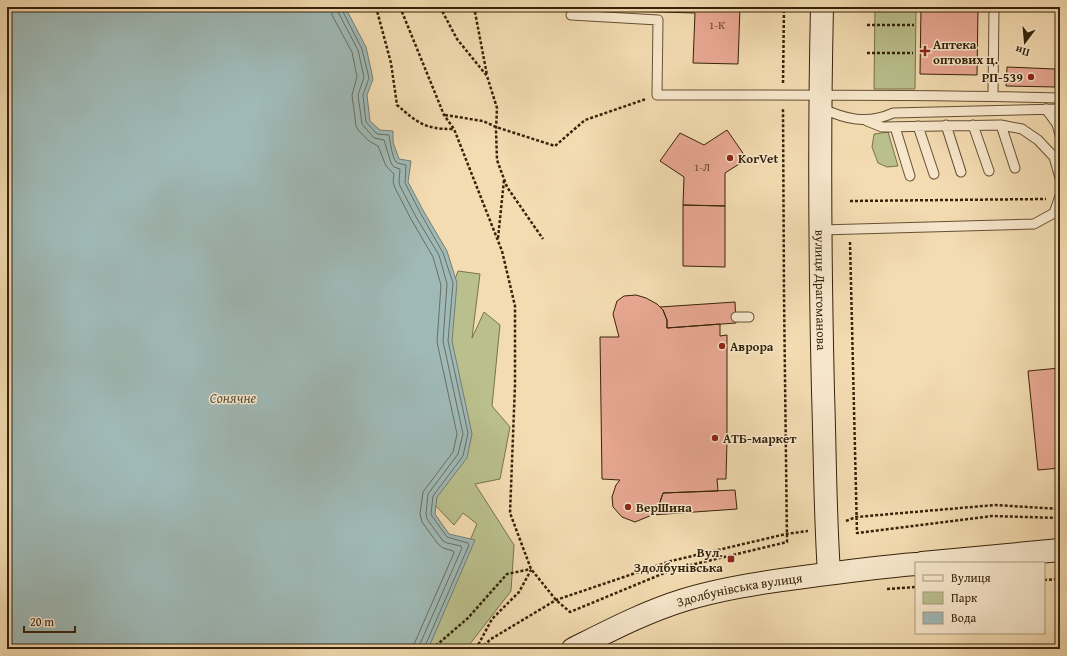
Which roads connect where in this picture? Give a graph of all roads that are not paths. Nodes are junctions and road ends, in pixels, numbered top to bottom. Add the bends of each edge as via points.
1 (822, 7) edge
2 (994, 7) edge
3 (571, 15) dead end
4 (993, 96) junction
5 (1060, 98) edge
6 (820, 102) junction
7 (1046, 109) junction
8 (1060, 109) edge
9 (862, 120) junction
10 (1001, 124) junction
11 (946, 125) junction
12 (973, 125) junction
13 (895, 126) junction
14 (918, 126) junction
15 (1060, 135) edge
16 (1015, 168) dead end
17 (989, 170) dead end
18 (961, 172) dead end
19 (934, 174) dead end
20 (910, 176) dead end
21 (1060, 178) edge
22 (1060, 198) edge
23 (821, 230) junction
24 (736, 317) dead end
25 (749, 317) dead end
26 (1060, 550) edge
27 (933, 562) edge
28 (915, 564) edge
29 (829, 573) junction
30 (573, 649) edge

1 - 6 street, вулиця Драгоманова
2 - 4 lane
3 - 6 lane via 658,20 657,95 782,95
4 - 5 lane
4 - 6 lane
6 - 9 lane via 836,115
6 - 23 street, вулиця Драгоманова
7 - 8 lane
7 - 9 lane via 892,113 884,117
7 - 15 lane via 1057,124
9 - 13 lane via 882,127
10 - 12 lane
10 - 16 lane
10 - 21 lane via 1022,129 1038,140 1054,157
11 - 12 lane
11 - 14 lane
11 - 18 lane
12 - 17 lane
13 - 14 lane
13 - 20 lane
14 - 19 lane
22 - 23 lane via 1054,213 1034,224
23 - 29 street, вулиця Драгоманова
24 - 25 lane
26 - 27 street
28 - 29 street, Здолбунівська вулиця
29 - 30 street, Здолбунівська вулиця via 731,588 684,600 639,616

